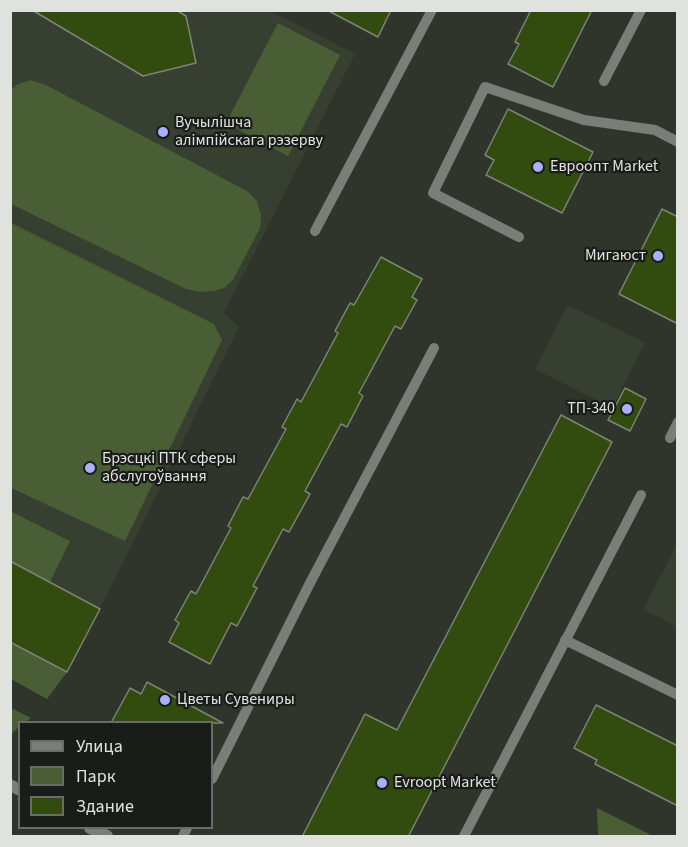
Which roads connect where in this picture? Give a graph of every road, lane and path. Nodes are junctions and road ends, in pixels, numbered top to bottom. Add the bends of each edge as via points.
1 (432, 10) edge
2 (640, 10) edge
3 (604, 81) dead end
4 (678, 142) edge
5 (315, 231) dead end
6 (519, 237) dead end
7 (434, 348) dead end
8 (678, 422) edge
9 (670, 438) dead end
10 (641, 495) dead end
11 (565, 640) junction
12 (678, 695) edge
13 (213, 777) edge
14 (92, 829) edge
15 (468, 835) edge
16 (107, 837) edge

1 - 5 lane
2 - 3 lane
4 - 6 lane via 655,130 584,120 485,87 433,193
7 - 13 lane
8 - 9 lane
10 - 11 lane
11 - 12 lane
11 - 15 lane
14 - 16 street

